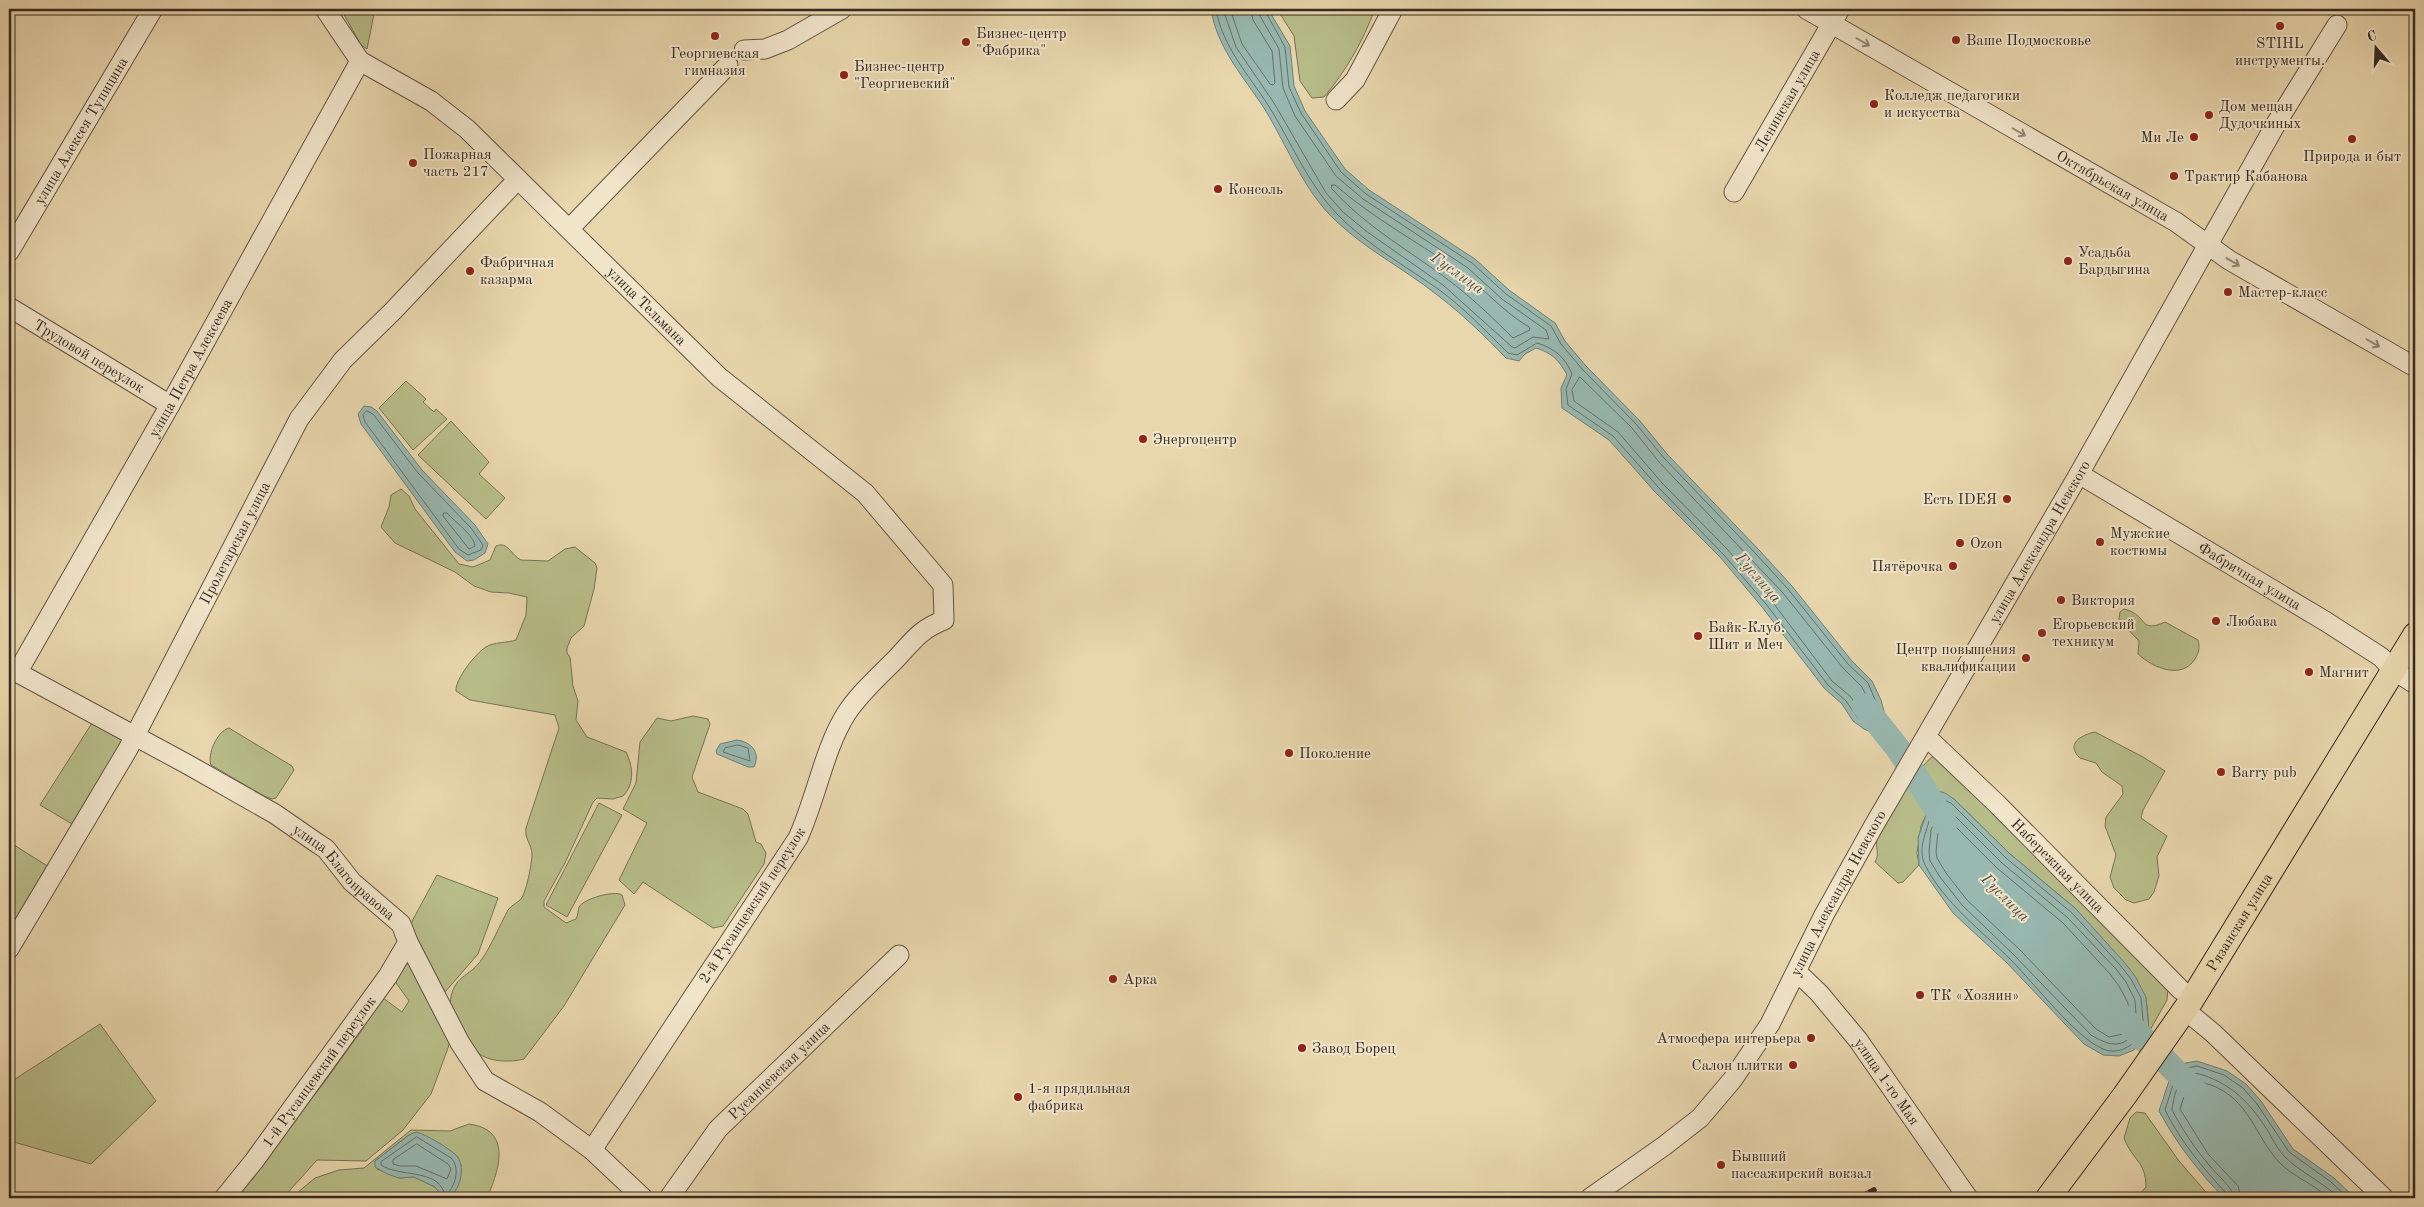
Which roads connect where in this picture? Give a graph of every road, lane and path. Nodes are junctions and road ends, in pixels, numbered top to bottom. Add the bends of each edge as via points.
1 (153, 9) edge
2 (325, 9) edge
3 (842, 9) edge
4 (1394, 9) edge
5 (1806, 9) edge
6 (1836, 16) edge
7 (2337, 25) dead end
8 (744, 50) dead end
9 (360, 60) junction
10 (728, 65) dead end
11 (1336, 100) dead end
12 (518, 179) junction
13 (1734, 192) dead end
14 (570, 228) junction
15 (2207, 244) junction
16 (9, 252) edge
17 (9, 307) edge
18 (2415, 367) edge
19 (170, 405) junction
20 (2079, 474) junction
21 (944, 620) joint
22 (2415, 635) edge
23 (13, 670) edge
24 (2393, 670) junction
25 (2415, 684) edge
26 (134, 737) junction
27 (1927, 743) junction
28 (408, 942) junction
29 (9, 949) edge
30 (899, 954) dead end
31 (1797, 972) junction
32 (2183, 1005) junction
33 (592, 1150) junction
34 (224, 1198) edge
35 (643, 1198) edge
36 (669, 1198) edge
37 (1590, 1198) edge
38 (1968, 1198) edge
39 (2048, 1198) edge
40 (2384, 1198) edge

1 - 16 street, улица Алексея Тупицина
2 - 9 street, улица Тельмана
3 - 8 street via 788,40 765,49
4 - 11 street via 1355,80
5 - 6 street, Октябрьская улица
6 - 13 street, Ленинская улица
6 -> 15 street, Октябрьская улица via 2176,222
7 - 15 street, улица Александра Невского
9 - 12 street, улица Тельмана via 431,102 467,129
9 - 19 street, улица Петра Алексеева
10 - 14 street
12 - 14 street, улица Тельмана
12 - 26 street, Пролетарская улица via 343,360 299,419
14 - 21 street, улица Тельмана via 719,377 864,494 944,585
15 -> 18 street, Октябрьская улица
15 - 20 street, улица Александра Невского
17 - 19 street, Трудовой переулок
19 - 23 street, улица Петра Алексеева
20 - 24 street, Фабричная улица via 2325,621 2381,657
20 - 27 street, улица Александра Невского
21 - 33 street, 2-й Русанцевский переулок via 925,628 857,699 846,715 798,838
22 - 24 main road, Рязанская улица
23 - 26 street, улица Благонравова
24 - 25 street, Фабричная улица
24 - 32 main road, Рязанская улица via 2332,774
26 - 28 street, улица Благонравова via 267,810 326,849 352,882 401,924
26 - 29 street, Пролетарская улица
27 - 31 street, улица Александра Невского via 1824,915
27 - 32 street, Набережная улица via 1998,804
28 - 33 street, улица Благонравова via 460,1043 485,1081 540,1112
28 - 34 street, 1-й Русанцевский переулок via 388,976
30 - 36 street, Русанцевская улица via 718,1129
31 - 37 street, улица Александра Невского via 1770,1024 1733,1079 1700,1118
31 - 38 street, улица 1-го Мая via 1819,992 1858,1040
32 - 39 main road, Рязанская улица via 2125,1095
32 - 40 street, Набережная улица
33 - 35 street, улица Благонравова

